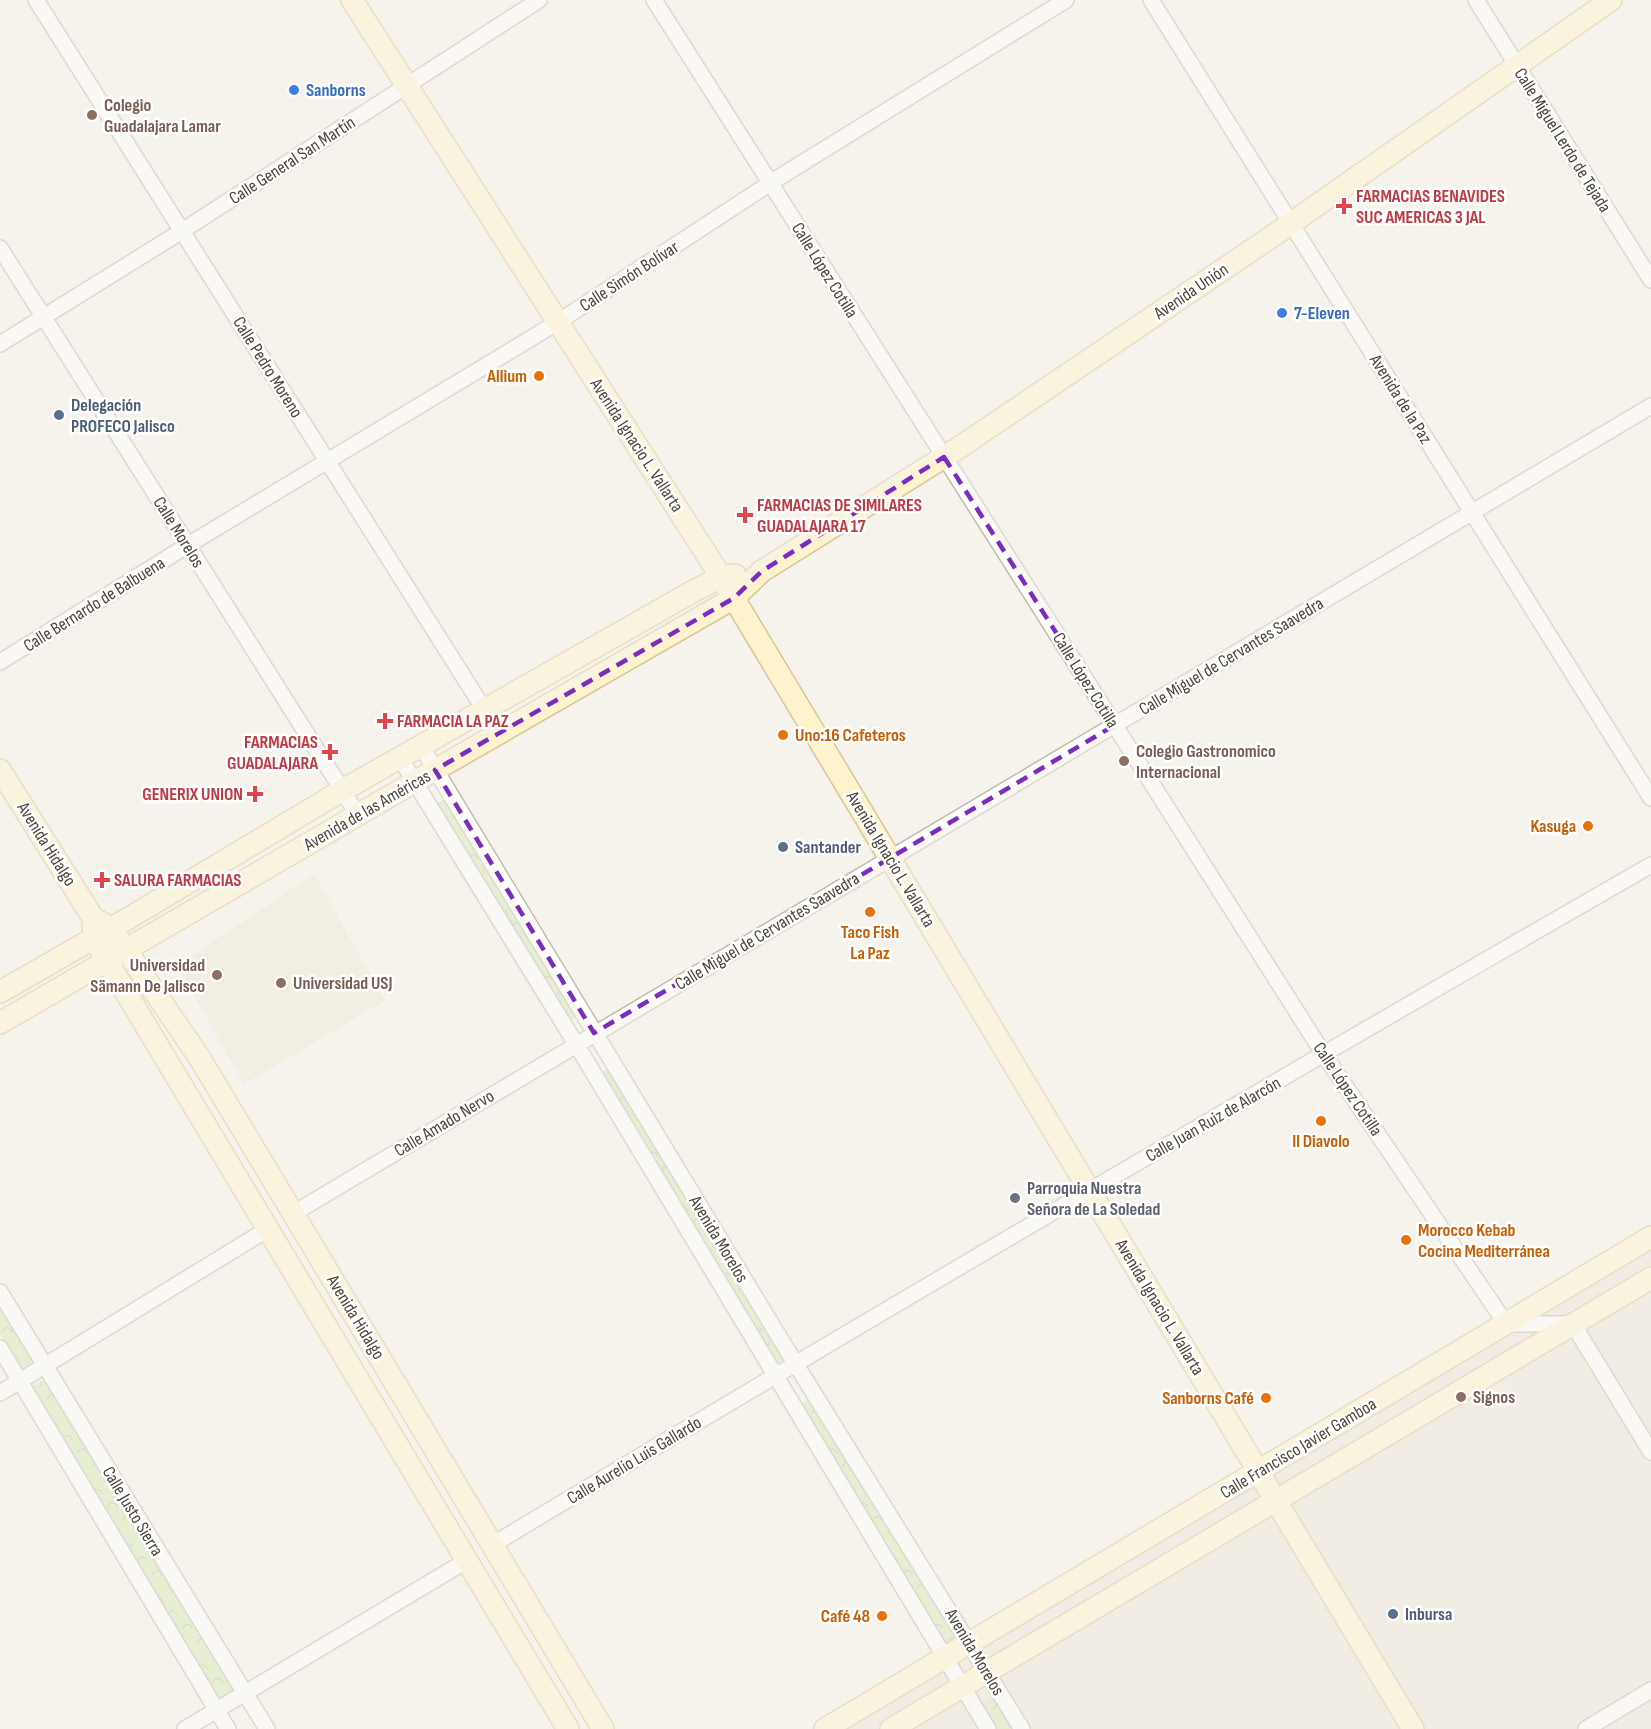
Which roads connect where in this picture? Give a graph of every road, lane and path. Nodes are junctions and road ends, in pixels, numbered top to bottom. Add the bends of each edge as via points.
1 (36, 0) edge
2 (352, 0) edge
3 (539, 0) edge
4 (654, 0) edge
5 (1066, 0) edge
6 (1151, 0) edge
7 (1476, 0) edge
8 (1611, 0) edge
9 (1517, 66) junction
10 (407, 86) junction
11 (770, 184) junction
12 (1291, 224) junction
13 (182, 231) junction
14 (0, 248) edge
15 (1651, 280) edge
16 (43, 316) junction
17 (558, 322) junction
18 (0, 344) edge
19 (1651, 406) edge
20 (944, 458) junction
21 (327, 461) junction
22 (1472, 513) junction
23 (188, 545) junction
24 (762, 571) junction
25 (722, 577) junction
26 (734, 598) junction
27 (0, 662) edge
28 (484, 710) junction
29 (1114, 725) junction
30 (499, 733) junction
31 (421, 746) junction
32 (400, 758) junction
33 (0, 770) edge
34 (435, 770) junction
35 (414, 782) junction
36 (343, 790) junction
37 (1651, 798) edge
38 (358, 815) junction
39 (890, 858) junction
40 (1651, 865) edge
41 (100, 928) junction
42 (126, 950) junction
43 (107, 960) junction
44 (0, 992) edge
45 (0, 1023) edge
46 (594, 1033) junction
47 (576, 1044) junction
48 (1323, 1053) junction
49 (1090, 1190) junction
50 (294, 1213) junction
51 (268, 1228) junction
52 (1651, 1237) edge
53 (1651, 1278) edge
54 (0, 1292) edge
55 (1506, 1324) junction
56 (1573, 1324) junction
57 (0, 1348) edge
58 (795, 1364) junction
59 (45, 1365) junction
60 (776, 1375) junction
61 (19, 1381) junction
62 (0, 1393) edge
63 (1651, 1452) edge
64 (1259, 1471) junction
65 (1276, 1500) junction
66 (492, 1545) junction
67 (466, 1560) junction
68 (970, 1643) junction
69 (945, 1658) junction
70 (987, 1672) junction
71 (962, 1687) junction
72 (1651, 1690) edge
73 (245, 1693) junction
74 (217, 1710) junction
75 (184, 1729) edge
76 (228, 1729) edge
77 (267, 1729) edge
78 (568, 1729) edge
79 (603, 1729) edge
80 (825, 1729) edge
81 (891, 1729) edge
82 (987, 1729) edge
83 (1022, 1729) edge
84 (1413, 1729) edge
85 (1586, 1729) edge

1 - 13 street, Calle Pedro Moreno
2 - 10 main road, Avenida Ignacio L. Vallarta
3 - 10 street, Calle General San Martín
4 - 11 street, Calle López Cotilla
5 - 11 street, Calle Simón Bolívar
6 - 12 street, Avenida de la Paz
7 - 9 street, Calle Miguel Lerdo de Tejada
8 - 9 main road, Avenida Unión
9 - 12 main road, Avenida Unión
9 - 15 street, Calle Miguel Lerdo de Tejada
10 - 13 street, Calle General San Martín
10 - 17 main road, Avenida Ignacio L. Vallarta
11 - 17 street, Calle Simón Bolívar
11 - 20 street, Calle López Cotilla
12 - 20 main road, Avenida Unión
12 - 22 street, Avenida de la Paz
13 - 16 street, Calle General San Martín
13 - 21 street, Calle Pedro Moreno
14 - 16 street, Calle Morelos
16 - 18 street, Calle General San Martín
16 - 23 street, Calle Morelos
17 - 21 street, Calle Simón Bolívar
17 - 25 main road, Avenida Ignacio L. Vallarta
19 - 22 street, Calle Miguel de Cervantes Saavedra
20 - 24 main road, Avenida Unión
20 - 29 street, Calle López Cotilla
21 - 23 street, Calle Simón Bolívar
21 - 28 street, Calle Pedro Moreno
22 - 29 street, Calle Miguel de Cervantes Saavedra
22 - 37 street, Avenida de la Paz
23 - 27 street, Calle Bernardo de Balbuena
23 - 36 street, Calle Morelos
24 - 25 main road, Avenida Unión
24 - 26 main road, Avenida Unión
25 - 26 main road, Avenida Ignacio L. Vallarta
25 - 28 main road, Avenida de las Américas
26 - 30 main road, Avenida de las Américas
26 - 39 main road, Avenida Ignacio L. Vallarta
28 - 30 street, Calle Pedro Moreno
28 - 31 main road, Avenida de las Américas
29 - 39 street, Calle Miguel de Cervantes Saavedra
29 - 48 street, Calle López Cotilla
30 - 34 main road, Avenida de las Américas
31 - 32 main road, Avenida de las Américas
31 - 34 street, Avenida Morelos
32 - 35 street, Avenida Morelos
32 - 36 main road, Avenida de las Américas
33 - 41 main road, Avenida Hidalgo
34 - 35 main road, Avenida de las Américas
34 - 46 street, Avenida Morelos
35 - 38 main road, Avenida de las Américas
35 - 47 street, Avenida Morelos
36 - 38 street, Calle Morelos
36 - 41 main road, Avenida de las Américas
38 - 42 main road, Avenida de las Américas
39 - 46 street, Calle Miguel de Cervantes Saavedra
39 - 49 main road, Avenida Ignacio L. Vallarta
40 - 48 street, Calle Juan Ruiz de Alarcón
41 - 42 main road, Avenida Hidalgo
41 - 43 main road, Avenida Hidalgo
41 - 44 main road, Avenida de las Américas
42 - 43 main road, Avenida de las Américas
42 - 50 main road, Avenida Hidalgo via 199,1057
43 - 45 main road, Avenida de las Américas
43 - 51 main road, Avenida Hidalgo
46 - 47 street, Calle Amado Nervo
46 - 58 street, Avenida Morelos
47 - 50 street, Calle Amado Nervo
47 - 60 street, Avenida Morelos
48 - 49 street, Calle Juan Ruiz de Alarcón
48 - 55 street, Calle López Cotilla
49 - 58 street, Calle Juan Ruiz de Alarcón
49 - 64 main road, Avenida Ignacio L. Vallarta
50 - 66 main road, Avenida Hidalgo
51 - 59 street
51 - 67 main road, Avenida Hidalgo
52 - 55 main road, Calle Francisco Javier Gamboa
53 - 56 main road, Calle Francisco Javier Gamboa
54 - 59 street, Calle Justo Sierra
55 - 56 street
55 - 64 main road, Calle Francisco Javier Gamboa
56 - 63 street
56 - 65 main road, Calle Francisco Javier Gamboa
57 - 61 street, Calle Justo Sierra
58 - 60 street, Calle Juan Ruiz de Alarcón
58 - 68 street, Avenida Morelos
59 - 61 street
59 - 73 street, Calle Justo Sierra
60 - 66 street, Calle Aurelio Luis Gallardo
60 - 69 street, Avenida Morelos
61 - 62 street
61 - 74 street, Calle Justo Sierra
64 - 65 main road, Avenida Ignacio L. Vallarta
64 - 68 main road, Calle Francisco Javier Gamboa
65 - 70 main road, Calle Francisco Javier Gamboa
65 - 84 main road, Avenida Ignacio L. Vallarta
66 - 79 main road, Avenida Hidalgo
67 - 73 street
67 - 78 main road, Avenida Hidalgo
68 - 69 main road, Calle Francisco Javier Gamboa
68 - 70 street, Avenida Morelos
69 - 71 street, Avenida Morelos
69 - 80 main road, Calle Francisco Javier Gamboa
70 - 71 main road, Calle Francisco Javier Gamboa
70 - 83 street, Avenida Morelos
71 - 81 main road, Calle Francisco Javier Gamboa
71 - 82 street, Avenida Morelos
72 - 85 street
73 - 74 street
73 - 77 street, Calle Justo Sierra
74 - 75 street
74 - 76 street, Calle Justo Sierra

